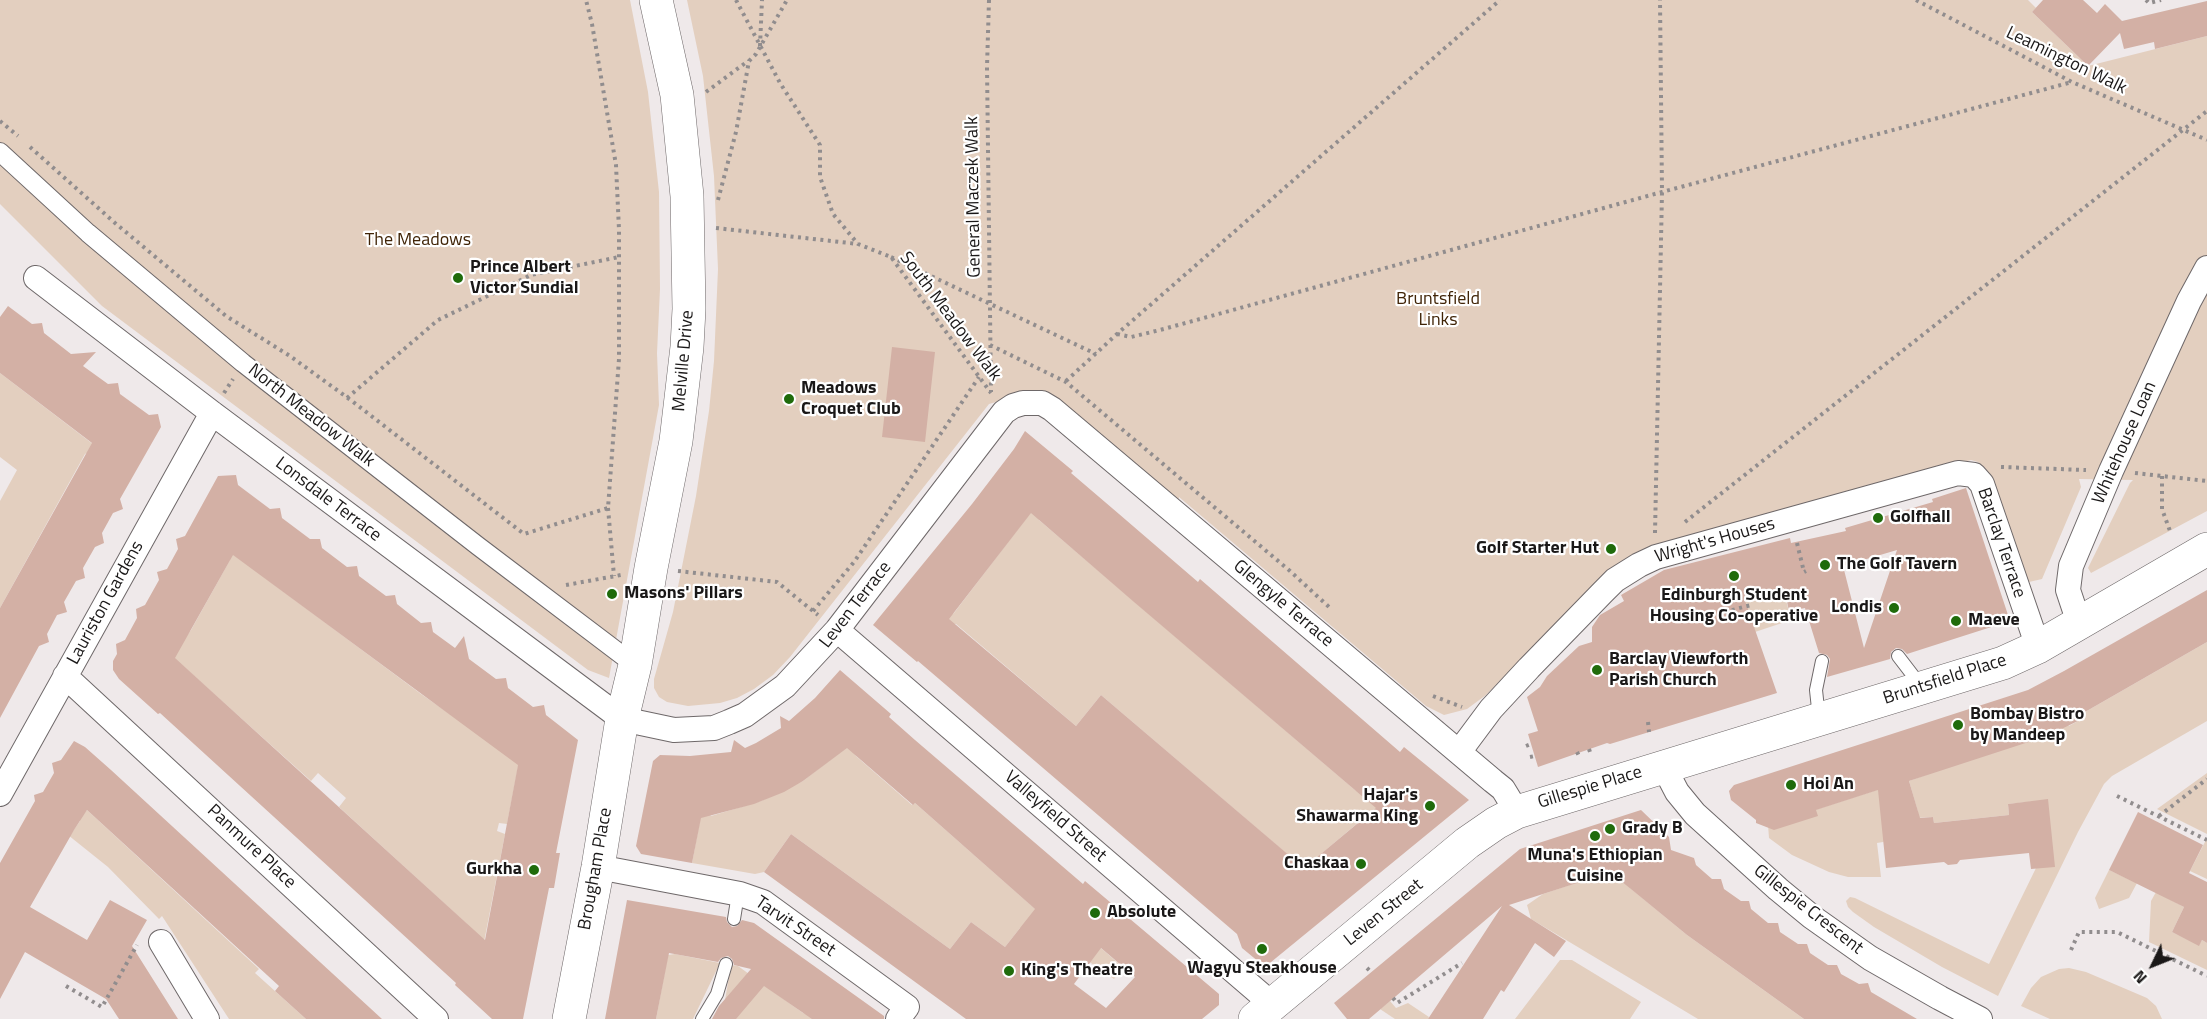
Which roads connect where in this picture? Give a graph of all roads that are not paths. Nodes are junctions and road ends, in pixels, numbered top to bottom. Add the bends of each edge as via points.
1 (656, 0) edge
2 (0, 152) edge
3 (2207, 268) edge
4 (36, 278) dead end
5 (1042, 403) joint
6 (212, 413) junction
7 (1974, 475) joint
8 (2207, 549) edge
9 (2079, 622) junction
10 (837, 630) junction
11 (2038, 647) junction
12 (1898, 656) dead end
13 (1822, 661) dead end
14 (635, 665) junction
15 (65, 676) junction
16 (1922, 688) junction
17 (622, 719) junction
18 (1819, 720) junction
19 (1460, 752) junction
20 (1664, 766) junction
21 (0, 794) edge
22 (1517, 812) junction
23 (598, 867) junction
24 (738, 894) junction
25 (734, 919) dead end
26 (151, 939) road end
27 (726, 964) dead end
28 (1263, 1012) edge
29 (903, 1013) edge
30 (207, 1019) edge
31 (436, 1019) edge
32 (569, 1019) edge
33 (702, 1019) edge
34 (1980, 1019) edge

1 - 14 main road, Melville Drive via 676,95 686,185 689,318 676,441
2 - 14 street, North Meadow Walk via 88,233 243,363
3 - 9 street, Whitehouse Loan via 2078,547 2068,591
4 - 6 street, Lonsdale Terrace
5 - 10 street, Leven Terrace via 997,403
5 - 19 street, Glengyle Terrace
6 - 15 street, Lauriston Gardens
6 - 17 street, Lonsdale Terrace
7 - 11 street, Barclay Terrace via 1983,487
7 - 19 street, Wright's Houses via 1958,473 1656,557 1627,572 1502,696
8 - 9 main road, Bruntsfield Place
9 - 11 main road, Bruntsfield Place
10 - 17 street, Leven Terrace via 785,686 729,722 714,728 674,730
10 - 28 street, Valleyfield Street
11 - 16 main road, Bruntsfield Place via 2003,663
12 - 16 lane
13 - 18 lane via 1816,690
14 - 17 main road, Melville Drive
15 - 21 street, Lauriston Gardens
15 - 31 street, Panmure Place
16 - 18 main road, Bruntsfield Place
17 - 23 main road, Brougham Place
18 - 20 main road, Bruntsfield Place
19 - 22 street, Glengyle Terrace via 1503,789
20 - 22 main road, Gillespie Place
20 - 34 street, Gillespie Crescent via 1677,792 1695,814 1786,896 1870,958
22 - 28 main road, Leven Street via 1467,843
23 - 24 street, Tarvit Street
23 - 32 main road, Brougham Place
24 - 25 lane
24 - 29 street, Tarvit Street via 753,897 779,913
26 - 30 street
27 - 33 lane via 717,994

